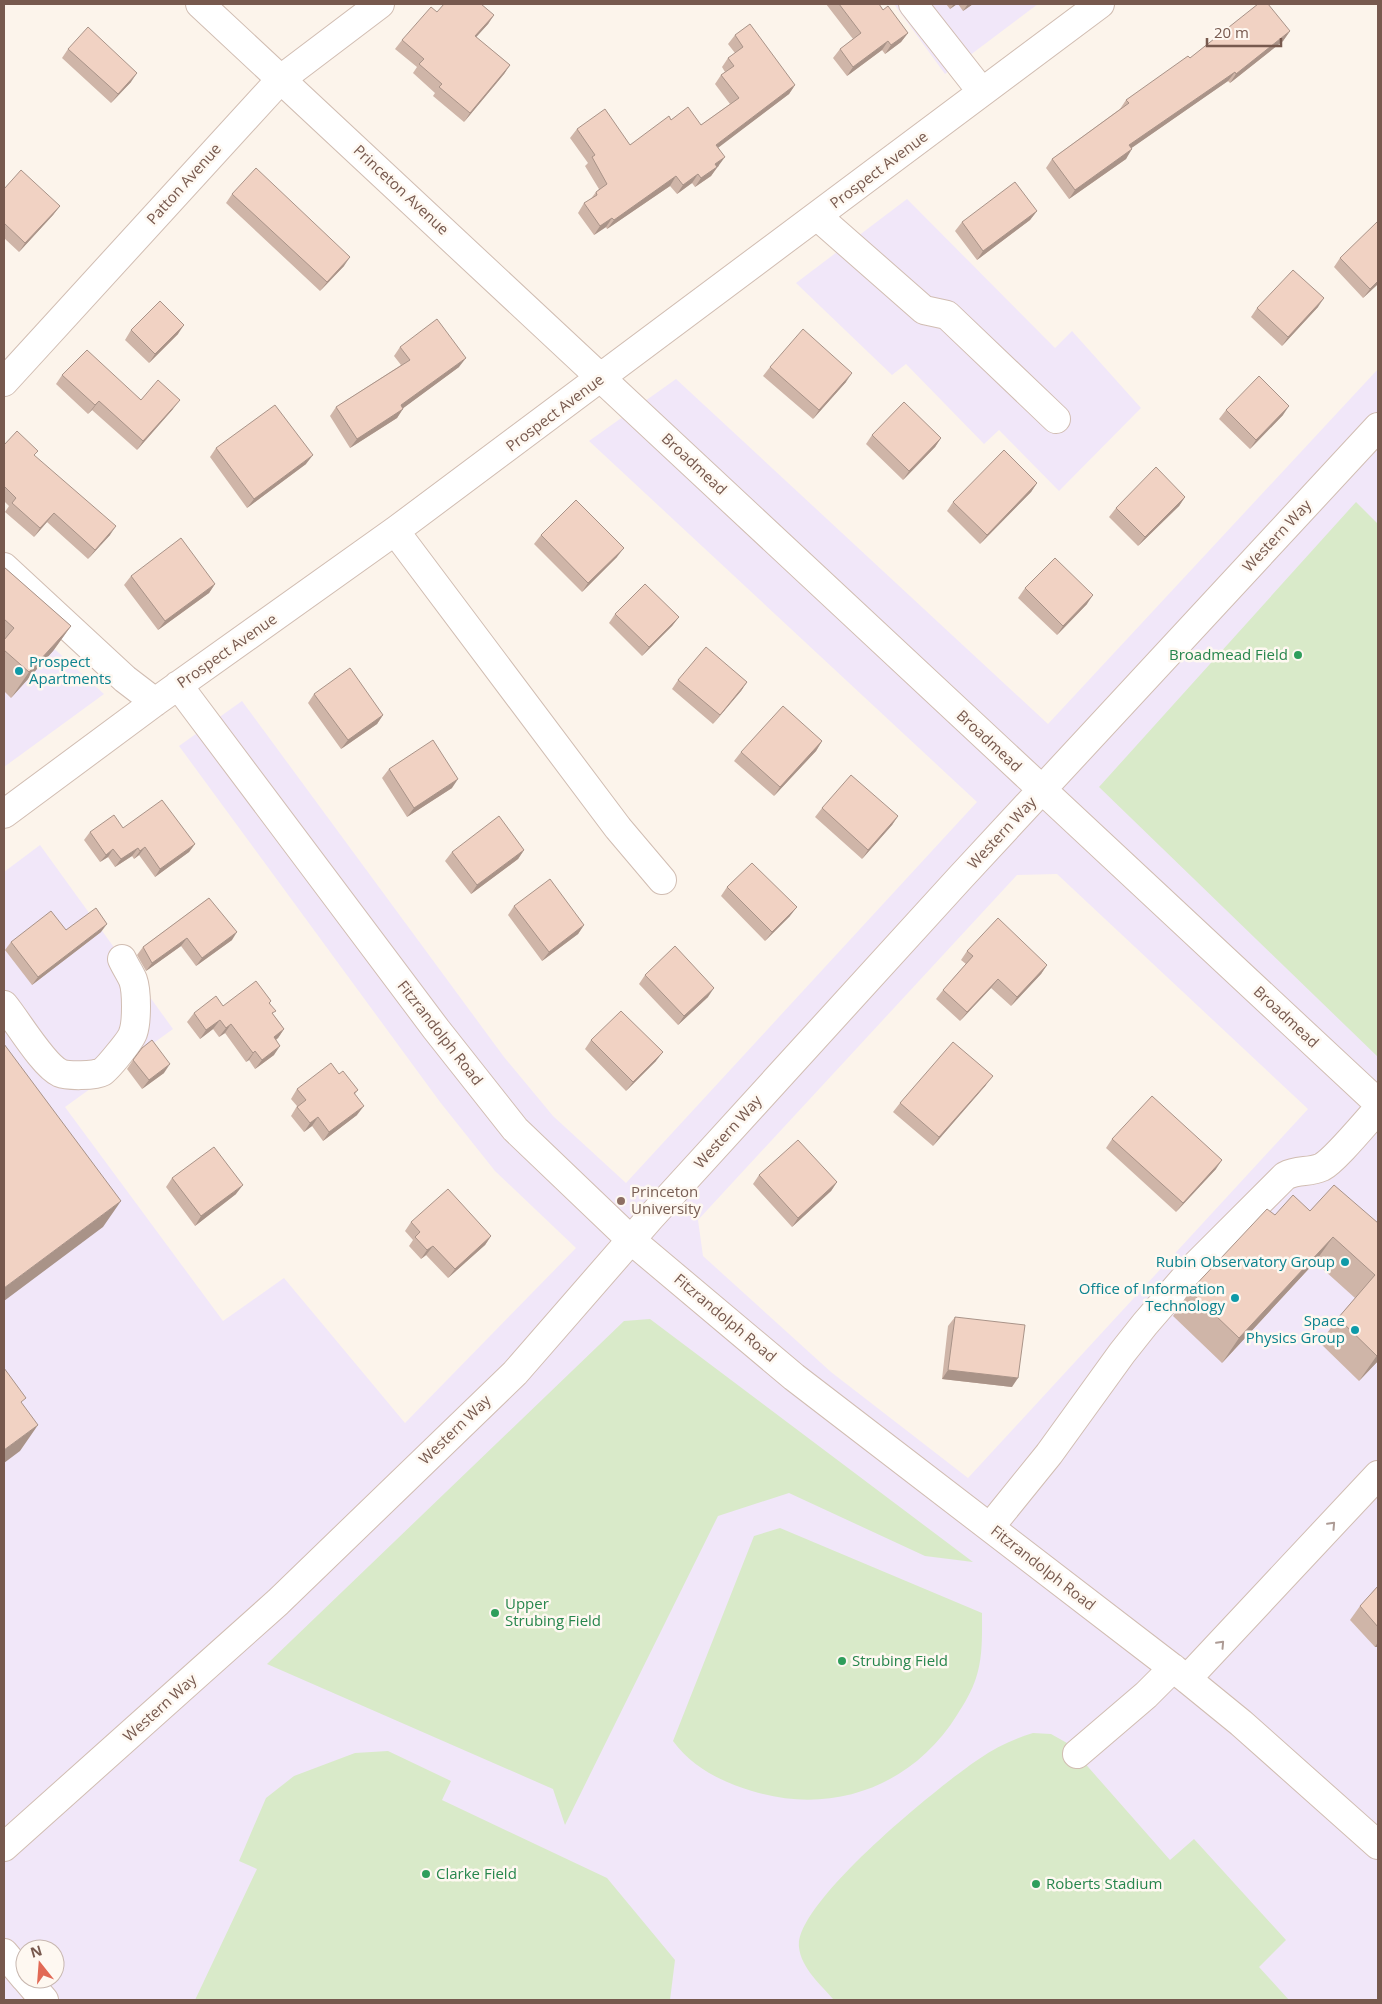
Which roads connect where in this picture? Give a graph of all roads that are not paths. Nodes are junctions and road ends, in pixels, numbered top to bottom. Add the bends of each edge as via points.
1 (200, 4) edge
2 (380, 4) edge
3 (913, 4) edge
4 (1100, 4) edge
5 (281, 79) junction
6 (982, 92) junction
7 (817, 216) junction
8 (602, 377) junction
9 (4, 382) edge
10 (1056, 420) dead end
11 (1378, 427) edge
12 (395, 531) junction
13 (4, 567) edge
14 (178, 685) junction
15 (155, 702) junction
16 (1042, 790) junction
17 (4, 814) edge
18 (662, 880) dead end
19 (122, 959) dead end
20 (4, 1005) edge
21 (1378, 1103) edge
22 (1378, 1109) edge
23 (631, 1240) junction
24 (1378, 1475) edge
25 (990, 1527) junction
26 (1180, 1674) junction
27 (1077, 1754) dead end
28 (1378, 1845) edge
29 (4, 1847) edge
30 (4, 1952) edge
31 (15, 1965) edge
32 (35, 1989) edge
33 (44, 2000) edge

1 - 5 street, Princeton Avenue
2 - 5 street, Patton Avenue
3 - 6 street
4 - 6 street, Prospect Avenue
5 - 8 street, Princeton Avenue
5 - 9 street, Patton Avenue
6 - 7 street, Prospect Avenue
7 - 8 street, Prospect Avenue
7 - 10 street via 924,310 947,315
8 - 12 street, Prospect Avenue
8 - 16 street, Broadmead
11 - 16 street, Western Way
12 - 14 street, Prospect Avenue
12 - 18 street via 618,828
13 - 15 street via 125,679
14 - 15 street, Prospect Avenue
14 - 23 street, Fitzrandolph Road via 436,1029 515,1128
15 - 17 street, Prospect Avenue
16 - 21 street, Broadmead
16 - 23 street, Western Way
19 - 20 street via 133,980 134,1032 102,1072 65,1075 58,1072 36,1050
22 - 25 street via 1327,1164 1285,1176 1196,1265 1122,1352 1049,1454
23 - 25 street, Fitzrandolph Road via 794,1377
23 - 29 street, Western Way via 515,1373 278,1602
26 -> 24 street
25 - 26 street, Fitzrandolph Road
26 - 27 street via 1146,1695
26 - 28 street, Fitzrandolph Road via 1241,1723
30 - 31 street
32 - 33 street

